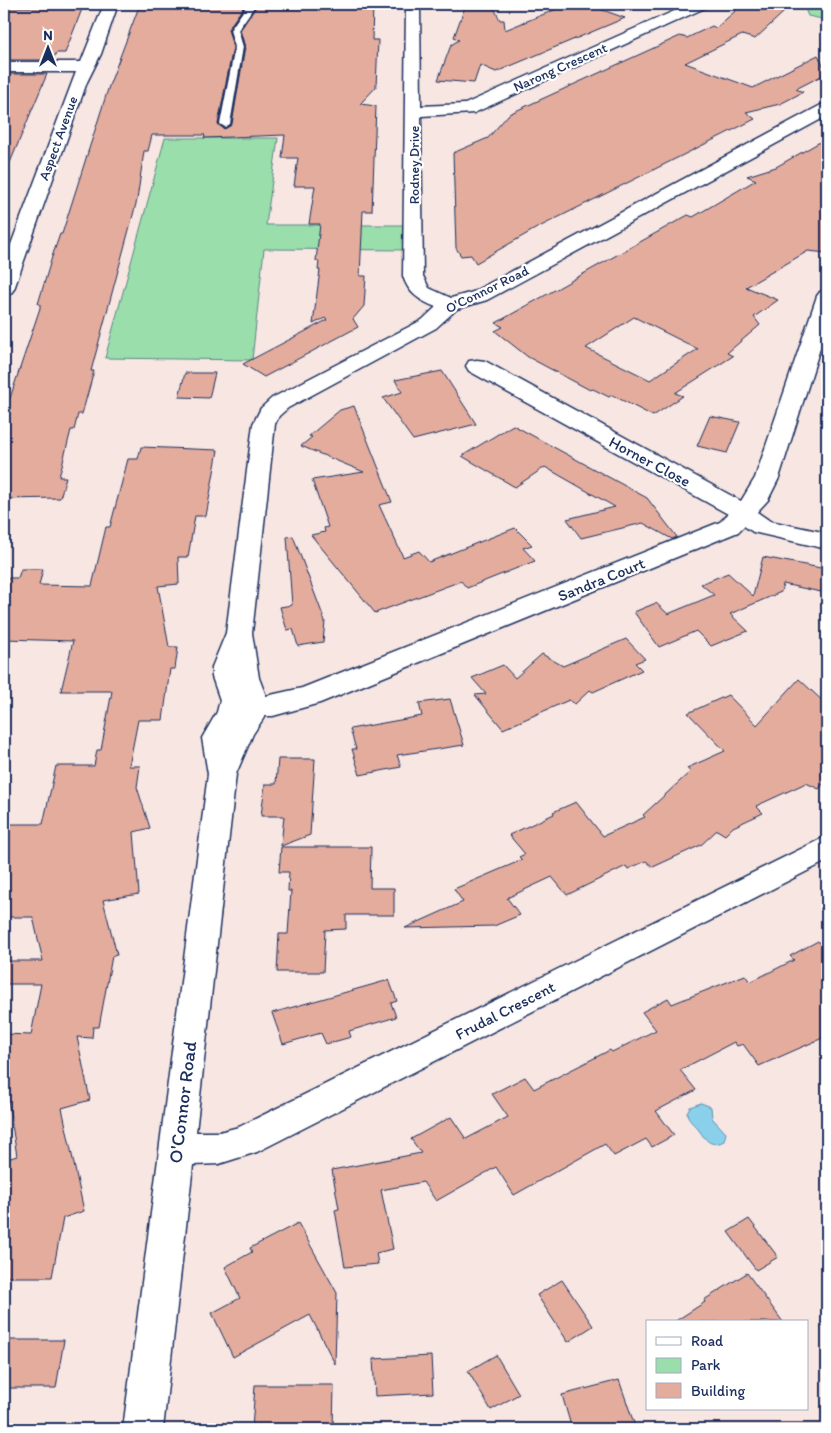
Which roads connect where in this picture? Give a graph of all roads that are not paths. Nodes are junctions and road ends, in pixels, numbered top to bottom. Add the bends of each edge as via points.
1 (111, 4) edge
2 (252, 4) edge
3 (413, 4) edge
4 (702, 4) edge
5 (4, 67) edge
6 (87, 67) junction
7 (827, 109) edge
8 (414, 111) junction
9 (225, 124) dead end
10 (4, 289) edge
11 (827, 296) edge
12 (450, 305) junction
13 (477, 366) dead end
14 (743, 514) junction
15 (827, 541) edge
16 (243, 706) junction
17 (827, 848) edge
18 (177, 1150) junction
19 (143, 1429) edge

1 - 6 street, Aspect Avenue
2 - 9 lane via 234,30 239,47
3 - 8 street, Rodney Drive
4 - 8 street, Narong Crescent via 474,107 457,111
5 - 6 street
6 - 10 street, Aspect Avenue via 78,82
7 - 12 street, O'Connor Road via 480,296
8 - 12 street, Rodney Drive via 414,281 423,293
11 - 14 street, Sandra Court via 767,478 756,500
12 - 16 street, O'Connor Road via 429,324 280,403 269,413 264,424 239,633 246,678 253,697
13 - 14 street, Horner Close
14 - 15 street, Horner Close via 768,529
14 - 16 street, Sandra Court via 716,533 310,696 284,704
16 - 18 street, O'Connor Road via 250,717 222,774
17 - 18 street, Frudal Crescent via 245,1141 220,1148
18 - 19 street, O'Connor Road

